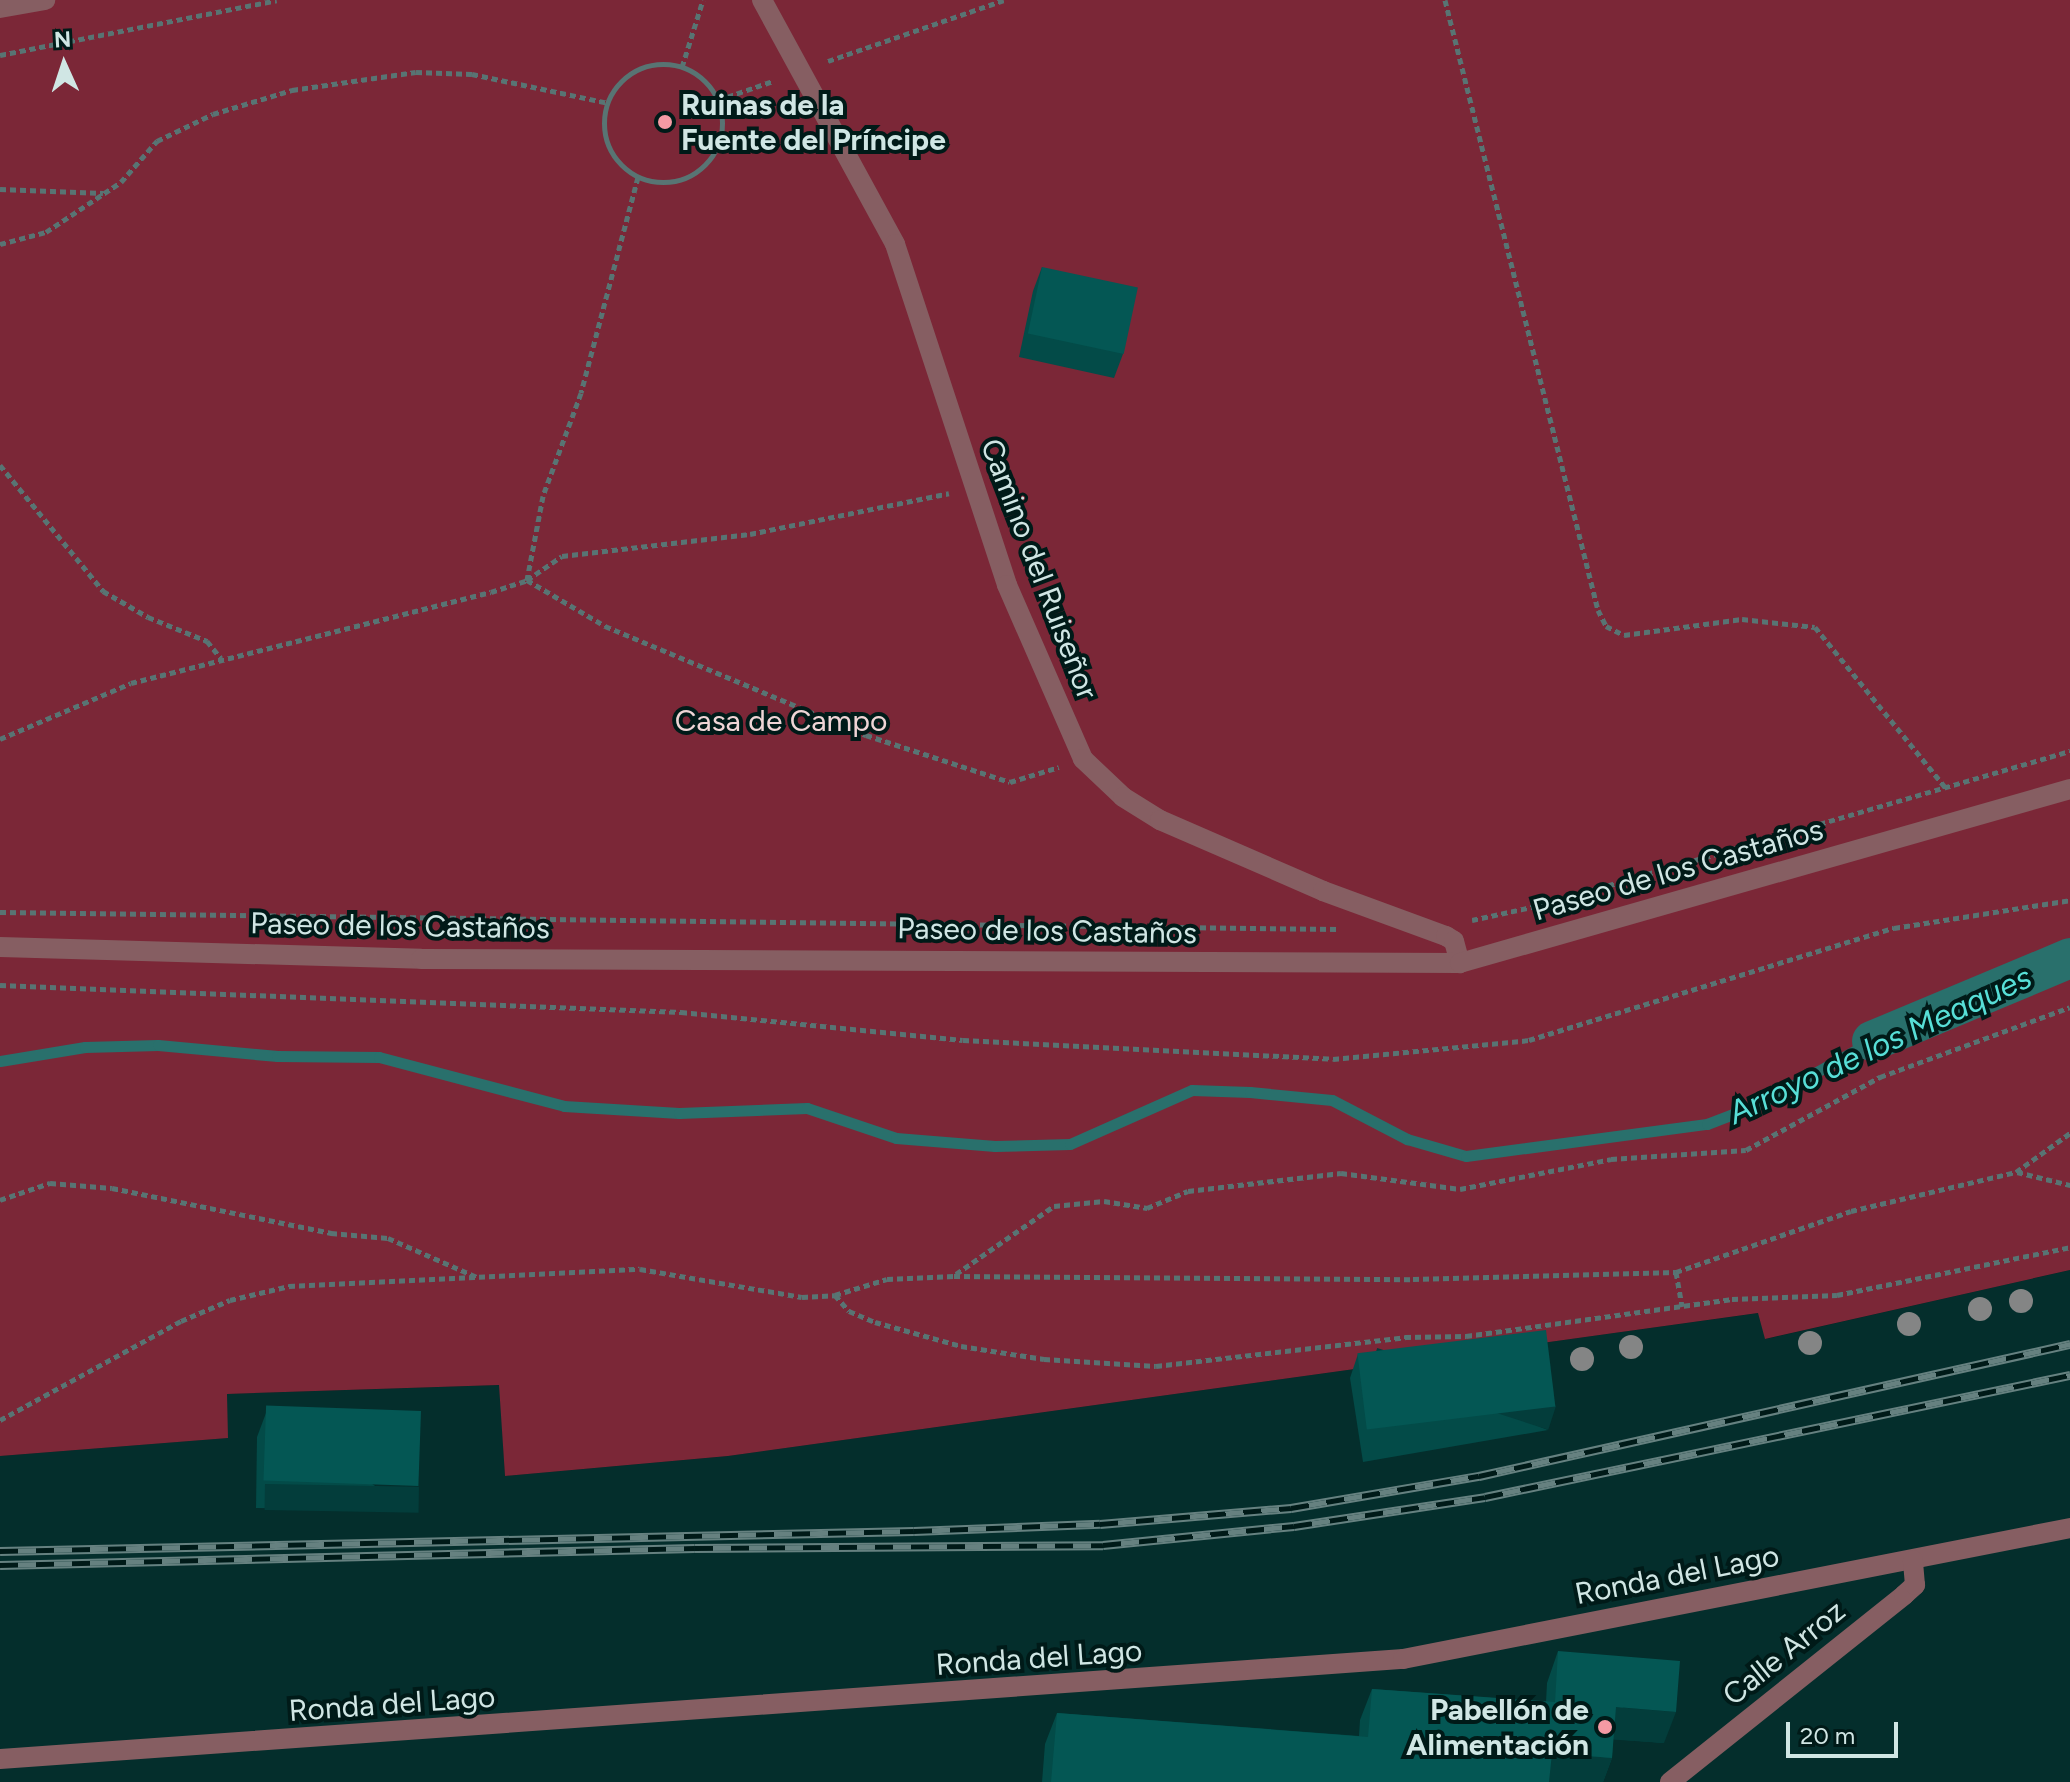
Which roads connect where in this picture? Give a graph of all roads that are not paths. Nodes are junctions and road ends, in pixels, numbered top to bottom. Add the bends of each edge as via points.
1 (45, 0) edge
2 (762, 0) edge
3 (0, 8) edge
4 (2070, 789) edge
5 (0, 947) edge
6 (1460, 963) junction
7 (2070, 1528) edge
8 (1913, 1560) junction
9 (0, 1759) edge
10 (1670, 1782) edge

1 - 3 street
2 - 6 street, Camino del Ruiseñor via 895,244 973,487 1037,660 1083,759 1123,797 1160,820 1454,941
4 - 6 street, Paseo de los Castaños
5 - 6 street, Paseo de los Castaños via 421,959
7 - 8 street, Ronda del Lago
8 - 9 street, Ronda del Lago via 1403,1659
8 - 10 street, Calle Arroz via 1915,1585

